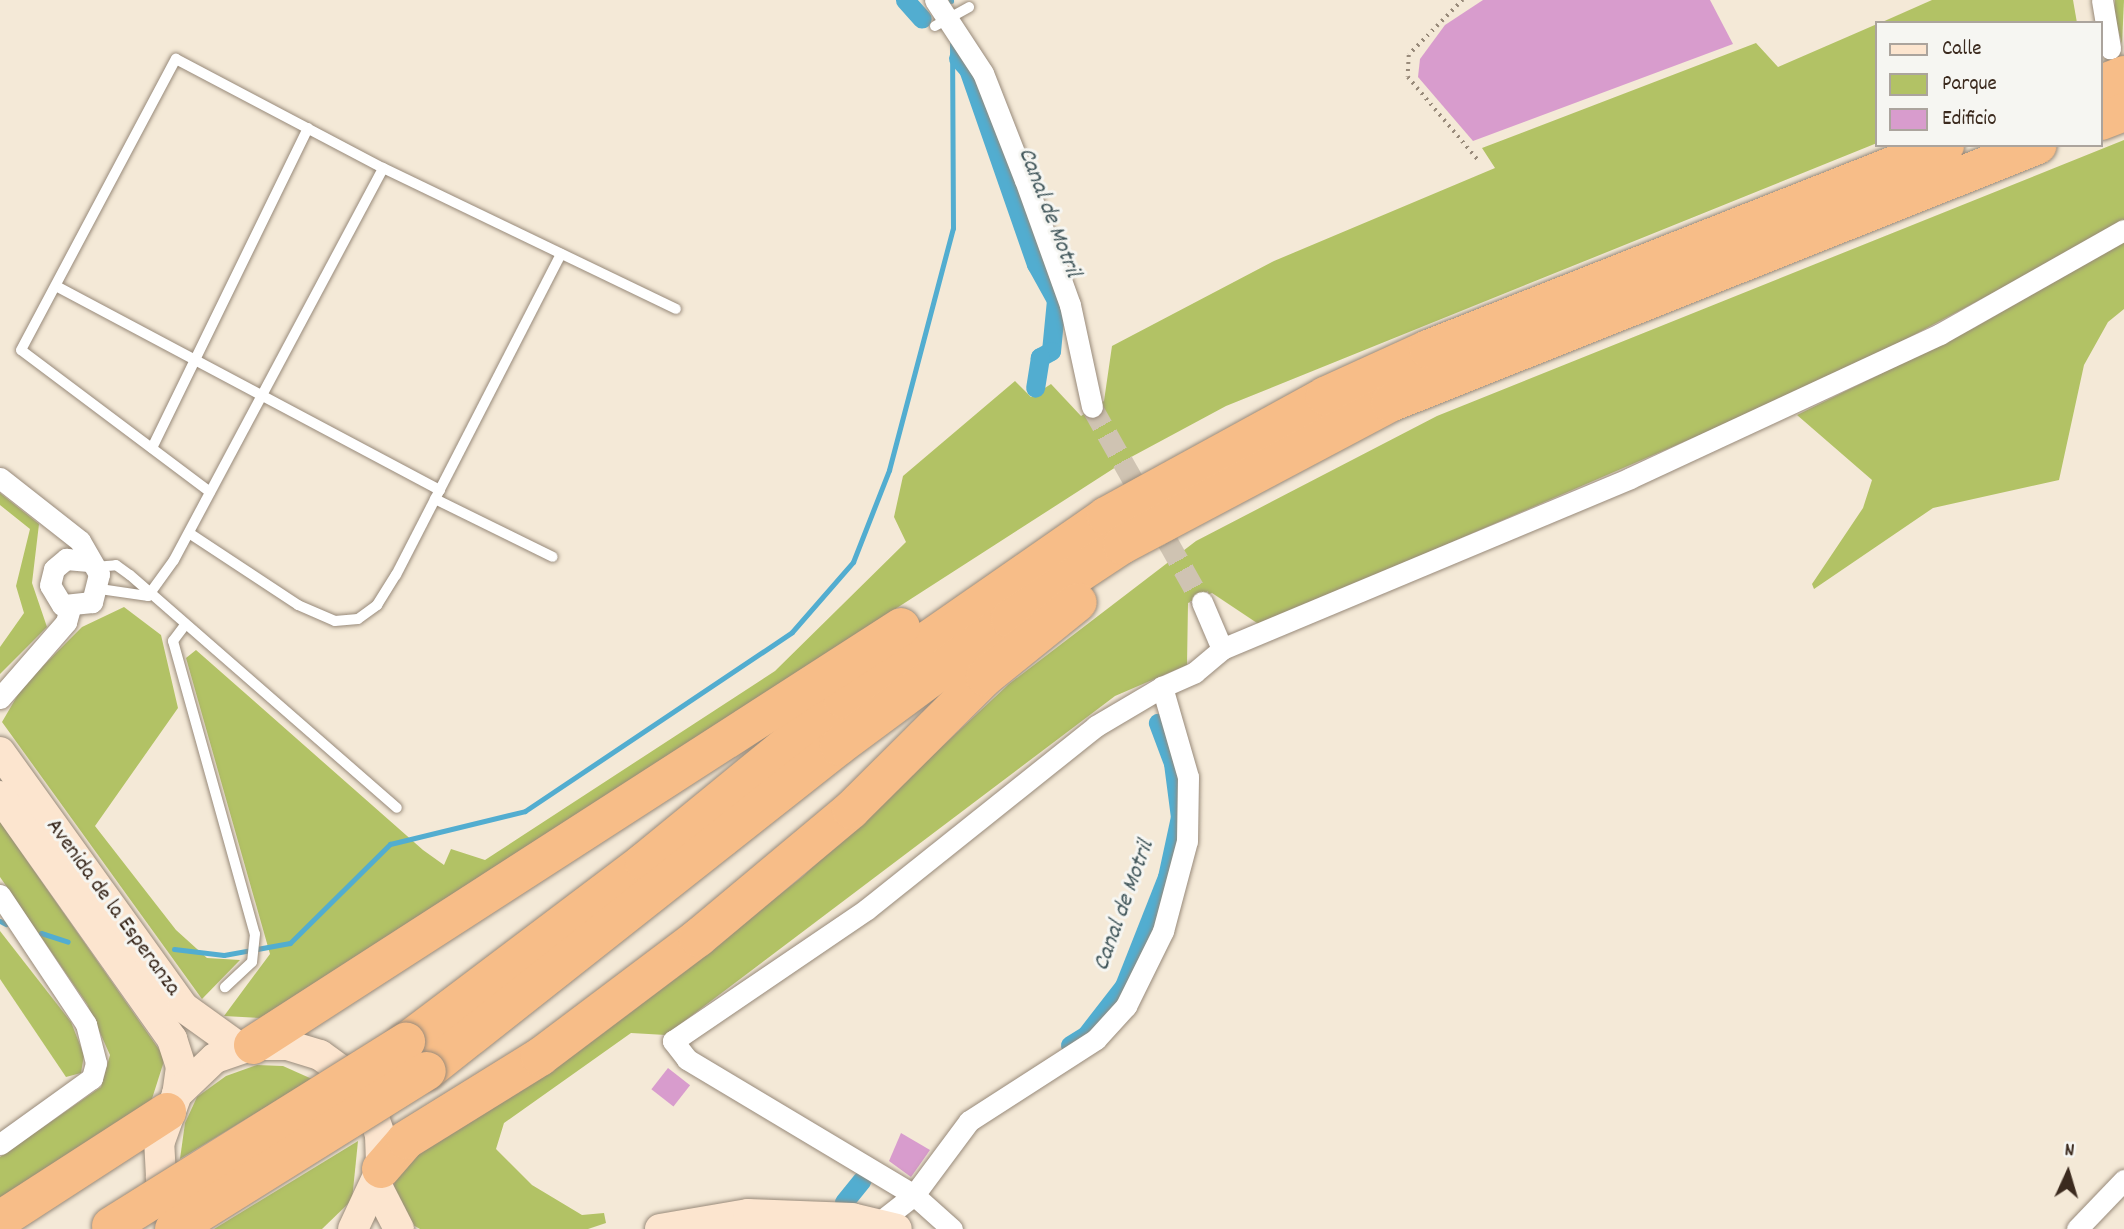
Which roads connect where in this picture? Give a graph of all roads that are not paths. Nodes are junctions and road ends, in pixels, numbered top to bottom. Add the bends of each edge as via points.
1 (935, 0) edge
2 (2102, 0) edge
3 (970, 8) dead end
4 (942, 22) junction
5 (2112, 69) edge
6 (2124, 112) edge
7 (2103, 120) edge
8 (308, 128) junction
9 (1940, 147) edge
10 (2033, 147) edge
11 (383, 168) junction
12 (2124, 230) edge
13 (561, 254) junction
14 (56, 286) junction
15 (676, 309) dead end
16 (193, 360) junction
17 (260, 397) junction
18 (1091, 407) tunnel mouth
19 (152, 448) junction
20 (1269, 463) junction
21 (0, 478) edge
22 (210, 492) junction
23 (437, 494) junction
24 (45, 515) junction
25 (1106, 516) junction
26 (188, 533) junction
27 (553, 557) dead end
28 (59, 563) junction
29 (92, 564) junction
30 (100, 589) junction
31 (148, 596) junction
32 (1202, 602) tunnel mouth
33 (70, 608) junction
34 (185, 625) junction
35 (1222, 649) junction
36 (1162, 687) junction
37 (0, 698) edge
38 (0, 752) edge
39 (0, 796) edge
40 (397, 808) dead end
41 (0, 895) edge
42 (225, 987) dead end
43 (246, 1046) junction
44 (416, 1056) junction
45 (172, 1103) junction
46 (0, 1144) edge
47 (379, 1177) junction
48 (2124, 1180) edge
49 (914, 1195) junction
50 (0, 1220) edge
51 (887, 1227) edge
52 (108, 1228) edge
53 (174, 1229) edge
54 (188, 1229) edge
55 (353, 1229) edge
56 (399, 1229) edge
57 (660, 1229) edge
58 (952, 1229) edge
59 (2077, 1229) edge

1 - 4 street
2 - 5 street
3 - 4 lane
4 - 18 street via 982,74 1025,180 1070,305
6 - 7 highway
8 - 11 lane
8 - 14 lane via 176,59
8 - 16 lane
9 - 25 highway via 1428,349 1325,396
10 - 20 highway via 1390,403
11 - 13 lane
11 - 17 lane
12 - 35 street via 1940,334 1630,478
13 - 15 lane
13 - 23 lane
14 - 16 lane
14 - 19 lane via 21,349
16 - 17 lane
16 - 19 lane
17 - 22 lane
17 - 23 lane
19 - 22 lane
20 - 44 highway via 1010,618
20 - 47 highway via 1234,498 1049,623 851,810 698,938 540,1057 407,1140
21 - 24 street
22 - 26 lane
23 - 26 lane via 377,605 358,620 335,621 298,605
23 - 27 lane
24 - 28 street
24 - 29 street via 80,541
25 - 43 highway via 1049,534
25 - 44 highway via 843,699
26 - 31 lane
28 - 29 street
28 - 33 street via 50,585 56,600
29 - 30 street
29 - 31 lane via 116,565
30 - 31 lane
30 - 33 street via 92,602
31 - 34 lane
32 - 35 street
33 - 37 street via 66,622
34 - 40 lane
34 - 42 lane via 173,641 255,934 252,962
35 - 36 street via 1195,672
36 - 49 street via 1188,778 1187,841 1163,930 1126,1006 1096,1039 969,1121
36 - 49 street via 1096,726 867,909 673,1041 687,1059
38 - 43 main road, Avenida de la Esperanza via 183,1007
39 - 45 main road, Avenida de la Esperanza via 172,1039 181,1067
41 - 46 street via 86,1024 96,1063 83,1086
43 - 45 main road via 194,1073
43 - 47 main road via 309,1052 348,1075 369,1103 380,1135
44 - 52 highway, bridge
44 - 53 highway, bridge
45 - 50 highway
45 - 54 main road, Avenida de la Esperanza via 159,1144 161,1177
47 - 55 main road
47 - 56 main road
48 - 59 street
49 - 51 street
49 - 58 street
51 - 57 main road via 748,1214

